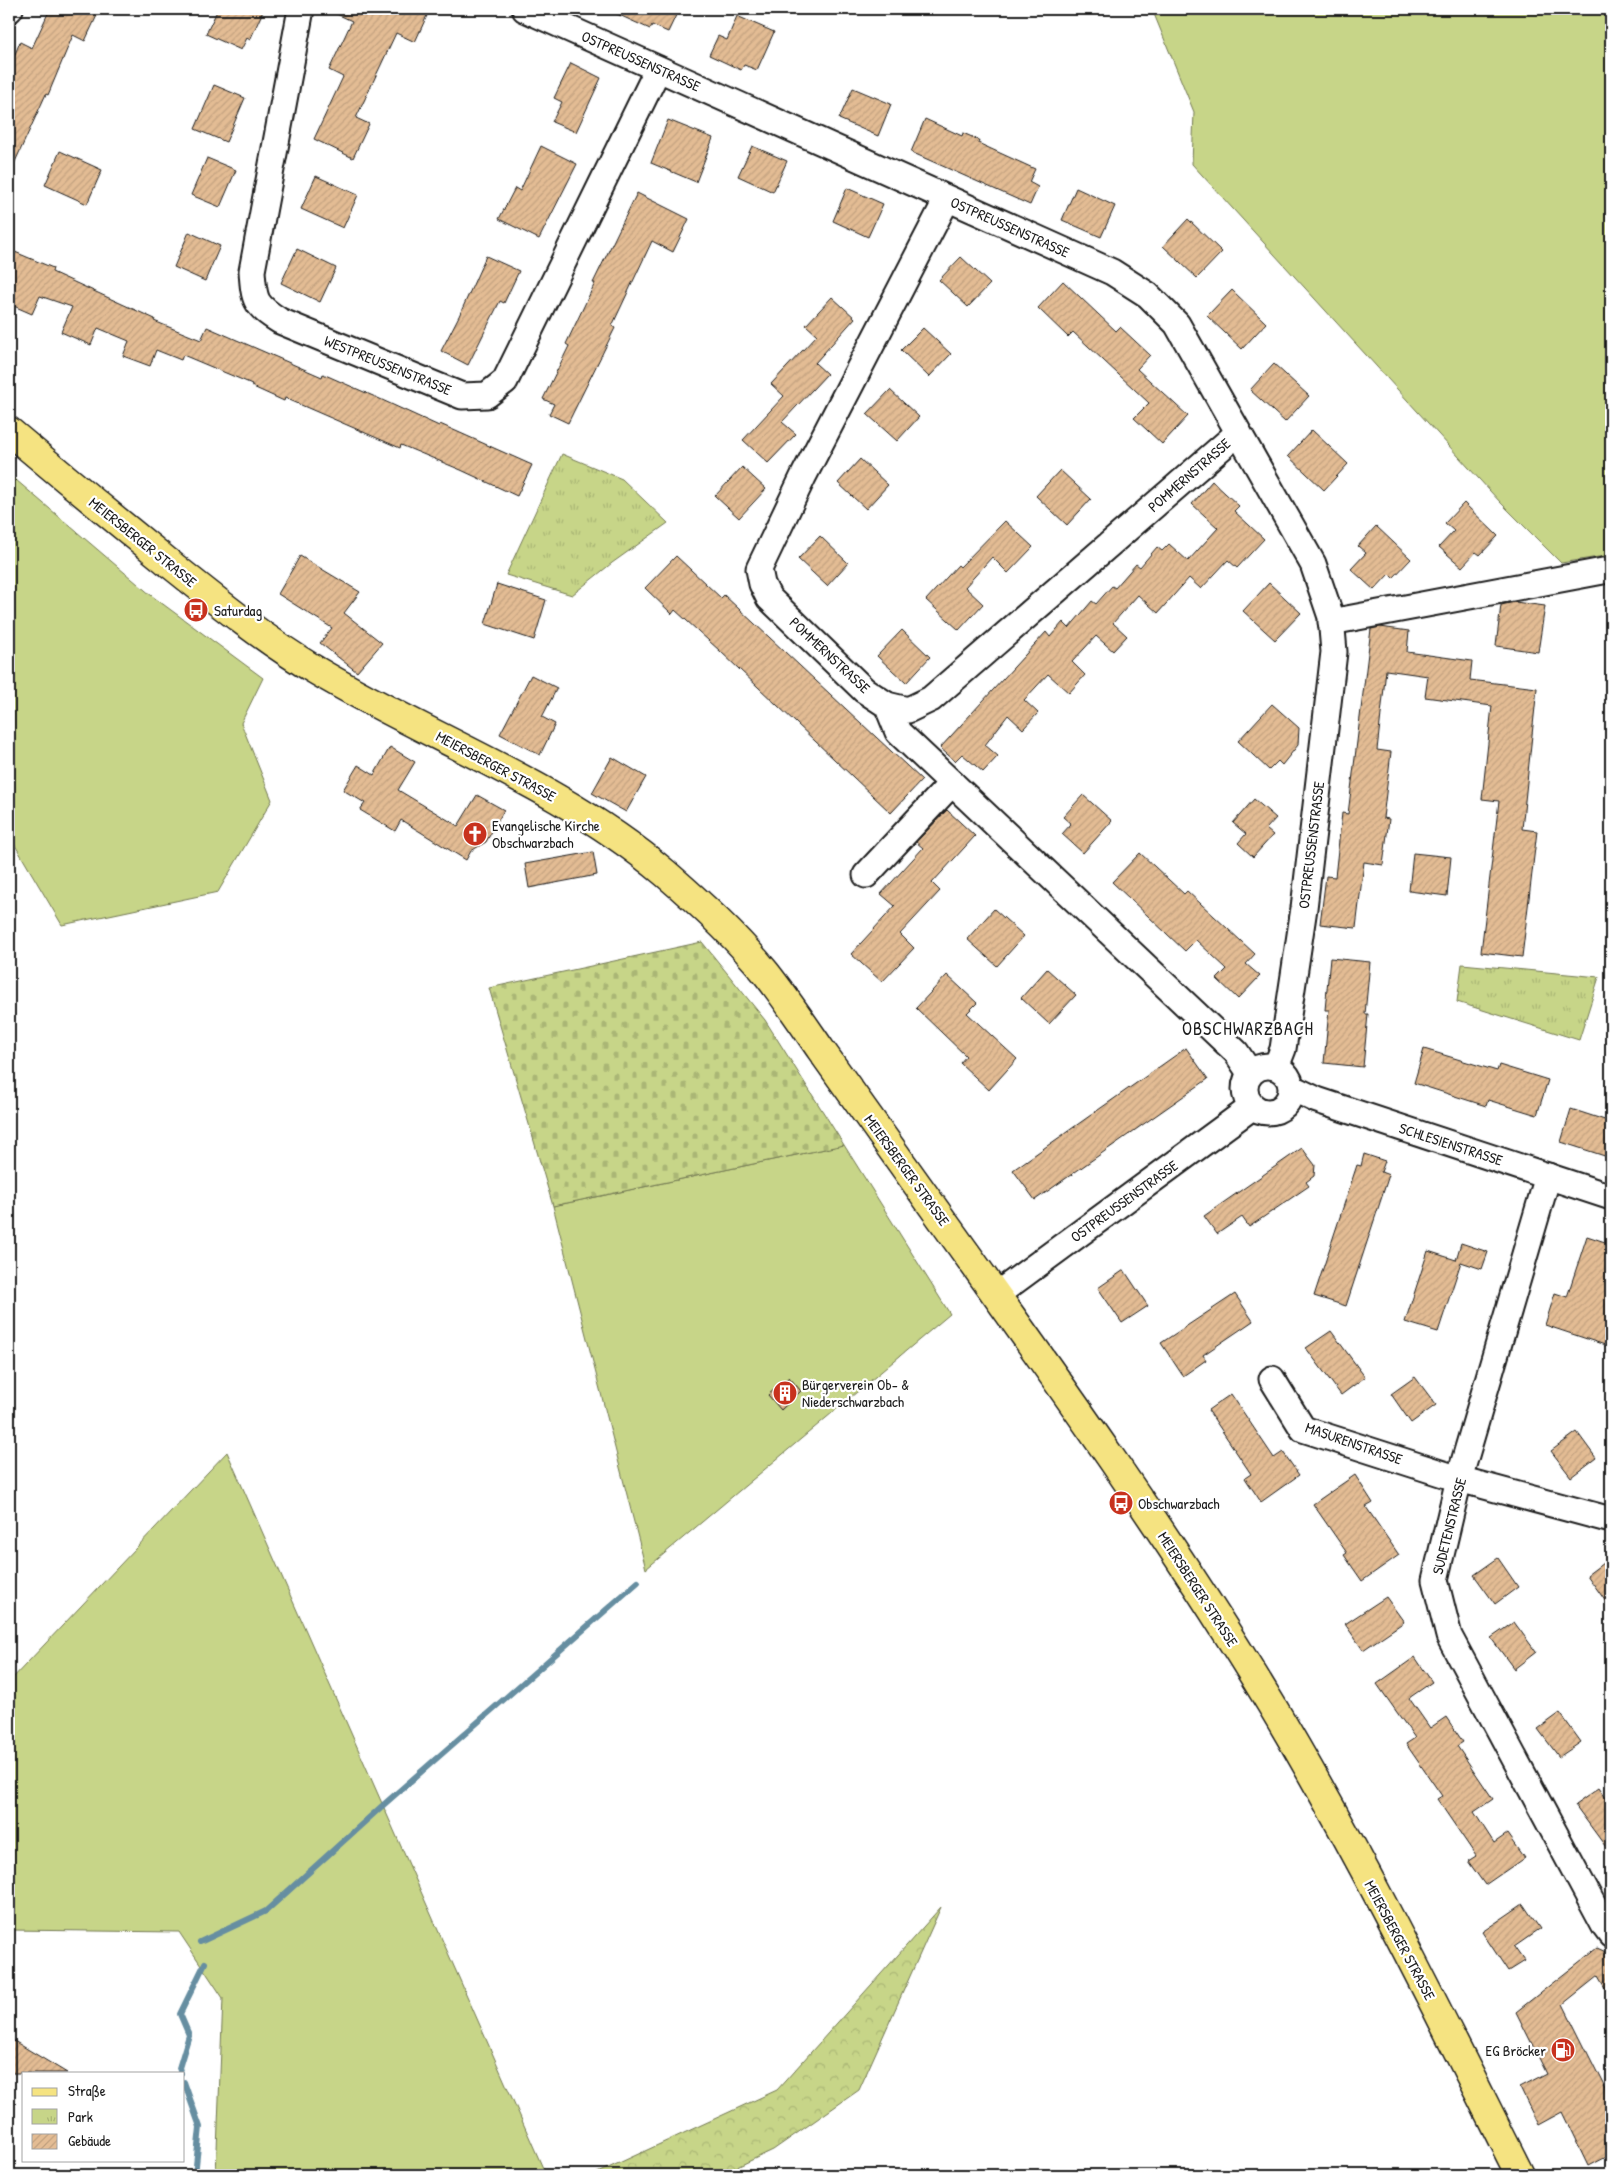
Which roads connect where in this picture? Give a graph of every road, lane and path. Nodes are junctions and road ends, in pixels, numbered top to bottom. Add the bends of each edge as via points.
1 (301, 9) edge
2 (525, 9) edge
3 (658, 69) junction
4 (947, 199) junction
5 (9, 432) edge
6 (1238, 432) junction
7 (1603, 571) dead end
8 (1331, 622) junction
9 (887, 705) junction
10 (952, 783) junction
11 (866, 875) dead end
12 (1276, 1067) junction
13 (1250, 1073) junction
14 (1292, 1088) junction
15 (1252, 1107) junction
16 (1548, 1176) junction
17 (1611, 1197) edge
18 (996, 1295) junction
19 (1272, 1380) dead end
20 (1459, 1479) junction
21 (1611, 1520) edge
22 (1611, 1935) edge
23 (1520, 2175) edge

1 - 3 street, WESTPREUSSENSTRASSE via 252,271 253,294 262,309 280,321 462,396 487,395 505,381
2 - 3 street, OSTPREUSSENSTRASSE
3 - 4 street, OSTPREUSSENSTRASSE
4 - 6 street, OSTPREUSSENSTRASSE via 1112,272 1148,295 1177,324
4 - 9 street, POMMERNSTRASSE via 759,569 769,598 864,690
5 - 18 main road, MEIERSBERGER STRASSE via 268,640 378,705 497,764 574,808 663,872 714,918 764,971
6 - 8 street, OSTPREUSSENSTRASSE via 1313,564
6 - 9 street, POMMERNSTRASSE via 931,699 908,710
7 - 8 street
8 - 12 street, OSTPREUSSENSTRASSE via 1334,652 1304,908 1283,1049
9 - 10 street via 898,732
10 - 11 street
10 - 13 street via 1236,1052
12 - 13 street via 1266,1065
12 - 14 street via 1284,1071
13 - 15 street via 1244,1091
14 - 15 street via 1286,1105 1279,1110 1270,1113
14 - 16 street, SCHLESIENSTRASSE via 1318,1100
15 - 18 street, OSTPREUSSENSTRASSE
16 - 17 street, SCHLESIENSTRASSE
16 - 20 street, SUDETENSTRASSE
18 - 23 main road, MEIERSBERGER STRASSE via 1192,1578 1271,1705 1410,1957
19 - 20 street, MASURENSTRASSE via 1303,1429
20 - 21 street, MASURENSTRASSE
20 - 22 street, SUDETENSTRASSE via 1435,1580 1449,1636

